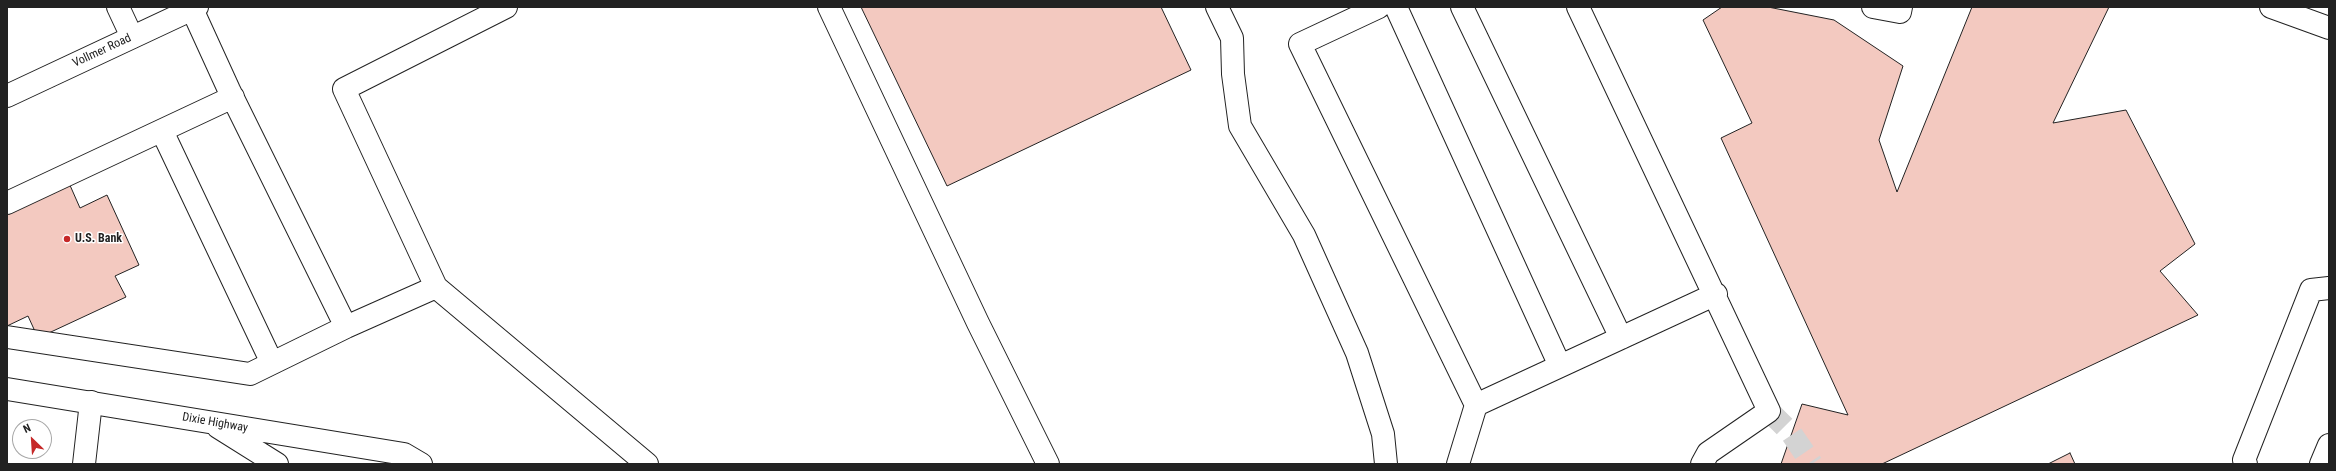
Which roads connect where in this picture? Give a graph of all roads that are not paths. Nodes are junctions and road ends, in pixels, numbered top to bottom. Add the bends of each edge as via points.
1 (118, 7) edge
2 (506, 7) edge
3 (829, 7) edge
4 (1217, 7) edge
5 (1379, 7) edge
6 (1396, 7) edge
7 (1462, 7) edge
8 (1578, 7) edge
9 (1873, 7) edge
10 (1901, 7) edge
11 (2271, 7) edge
12 (195, 8) edge
13 (2329, 28) edge
14 (132, 37) junction
15 (7, 96) edge
16 (233, 97) junction
17 (162, 131) junction
18 (7, 203) edge
19 (436, 287) junction
20 (2329, 288) edge
21 (1716, 294) junction
22 (346, 327) junction
23 (7, 337) edge
24 (1621, 338) junction
25 (272, 363) junction
26 (1560, 366) junction
27 (7, 388) edge
28 (91, 402) junction
29 (1476, 405) junction
30 (210, 422) junction
31 (2329, 445) edge
32 (411, 461) edge
33 (84, 464) edge
34 (277, 464) edge
35 (647, 464) edge
36 (1048, 464) edge
37 (1386, 464) edge
38 (1458, 464) edge
39 (1702, 464) edge
40 (2246, 464) edge
41 (2321, 464) edge

1 - 14 main road
2 - 19 main road via 344,89
3 - 36 main road via 978,323
4 - 37 main road via 1232,38 1233,74 1240,126 1304,236 1357,354 1383,434
5 - 29 main road via 1300,44
6 - 26 main road
7 - 24 main road
8 - 21 main road
9 - 10 main road via 1900,12
11 - 13 main road
12 - 14 main road, Vollmer Road
12 - 16 main road
14 - 15 main road, Vollmer Road
16 - 17 main road
16 - 22 main road
17 - 18 main road
17 - 25 main road
19 - 22 main road
19 - 35 main road
20 - 40 main road via 2311,290 2244,460
21 - 24 main road
21 - 39 main road via 1769,411 1708,453
22 - 25 main road
23 - 25 main road via 250,374
24 - 26 main road
26 - 29 main road
27 - 28 main road, Dixie Highway
28 - 30 main road, Dixie Highway
28 - 33 main road
29 - 38 main road
30 - 32 main road, Dixie Highway
30 - 34 main road
31 - 41 main road

